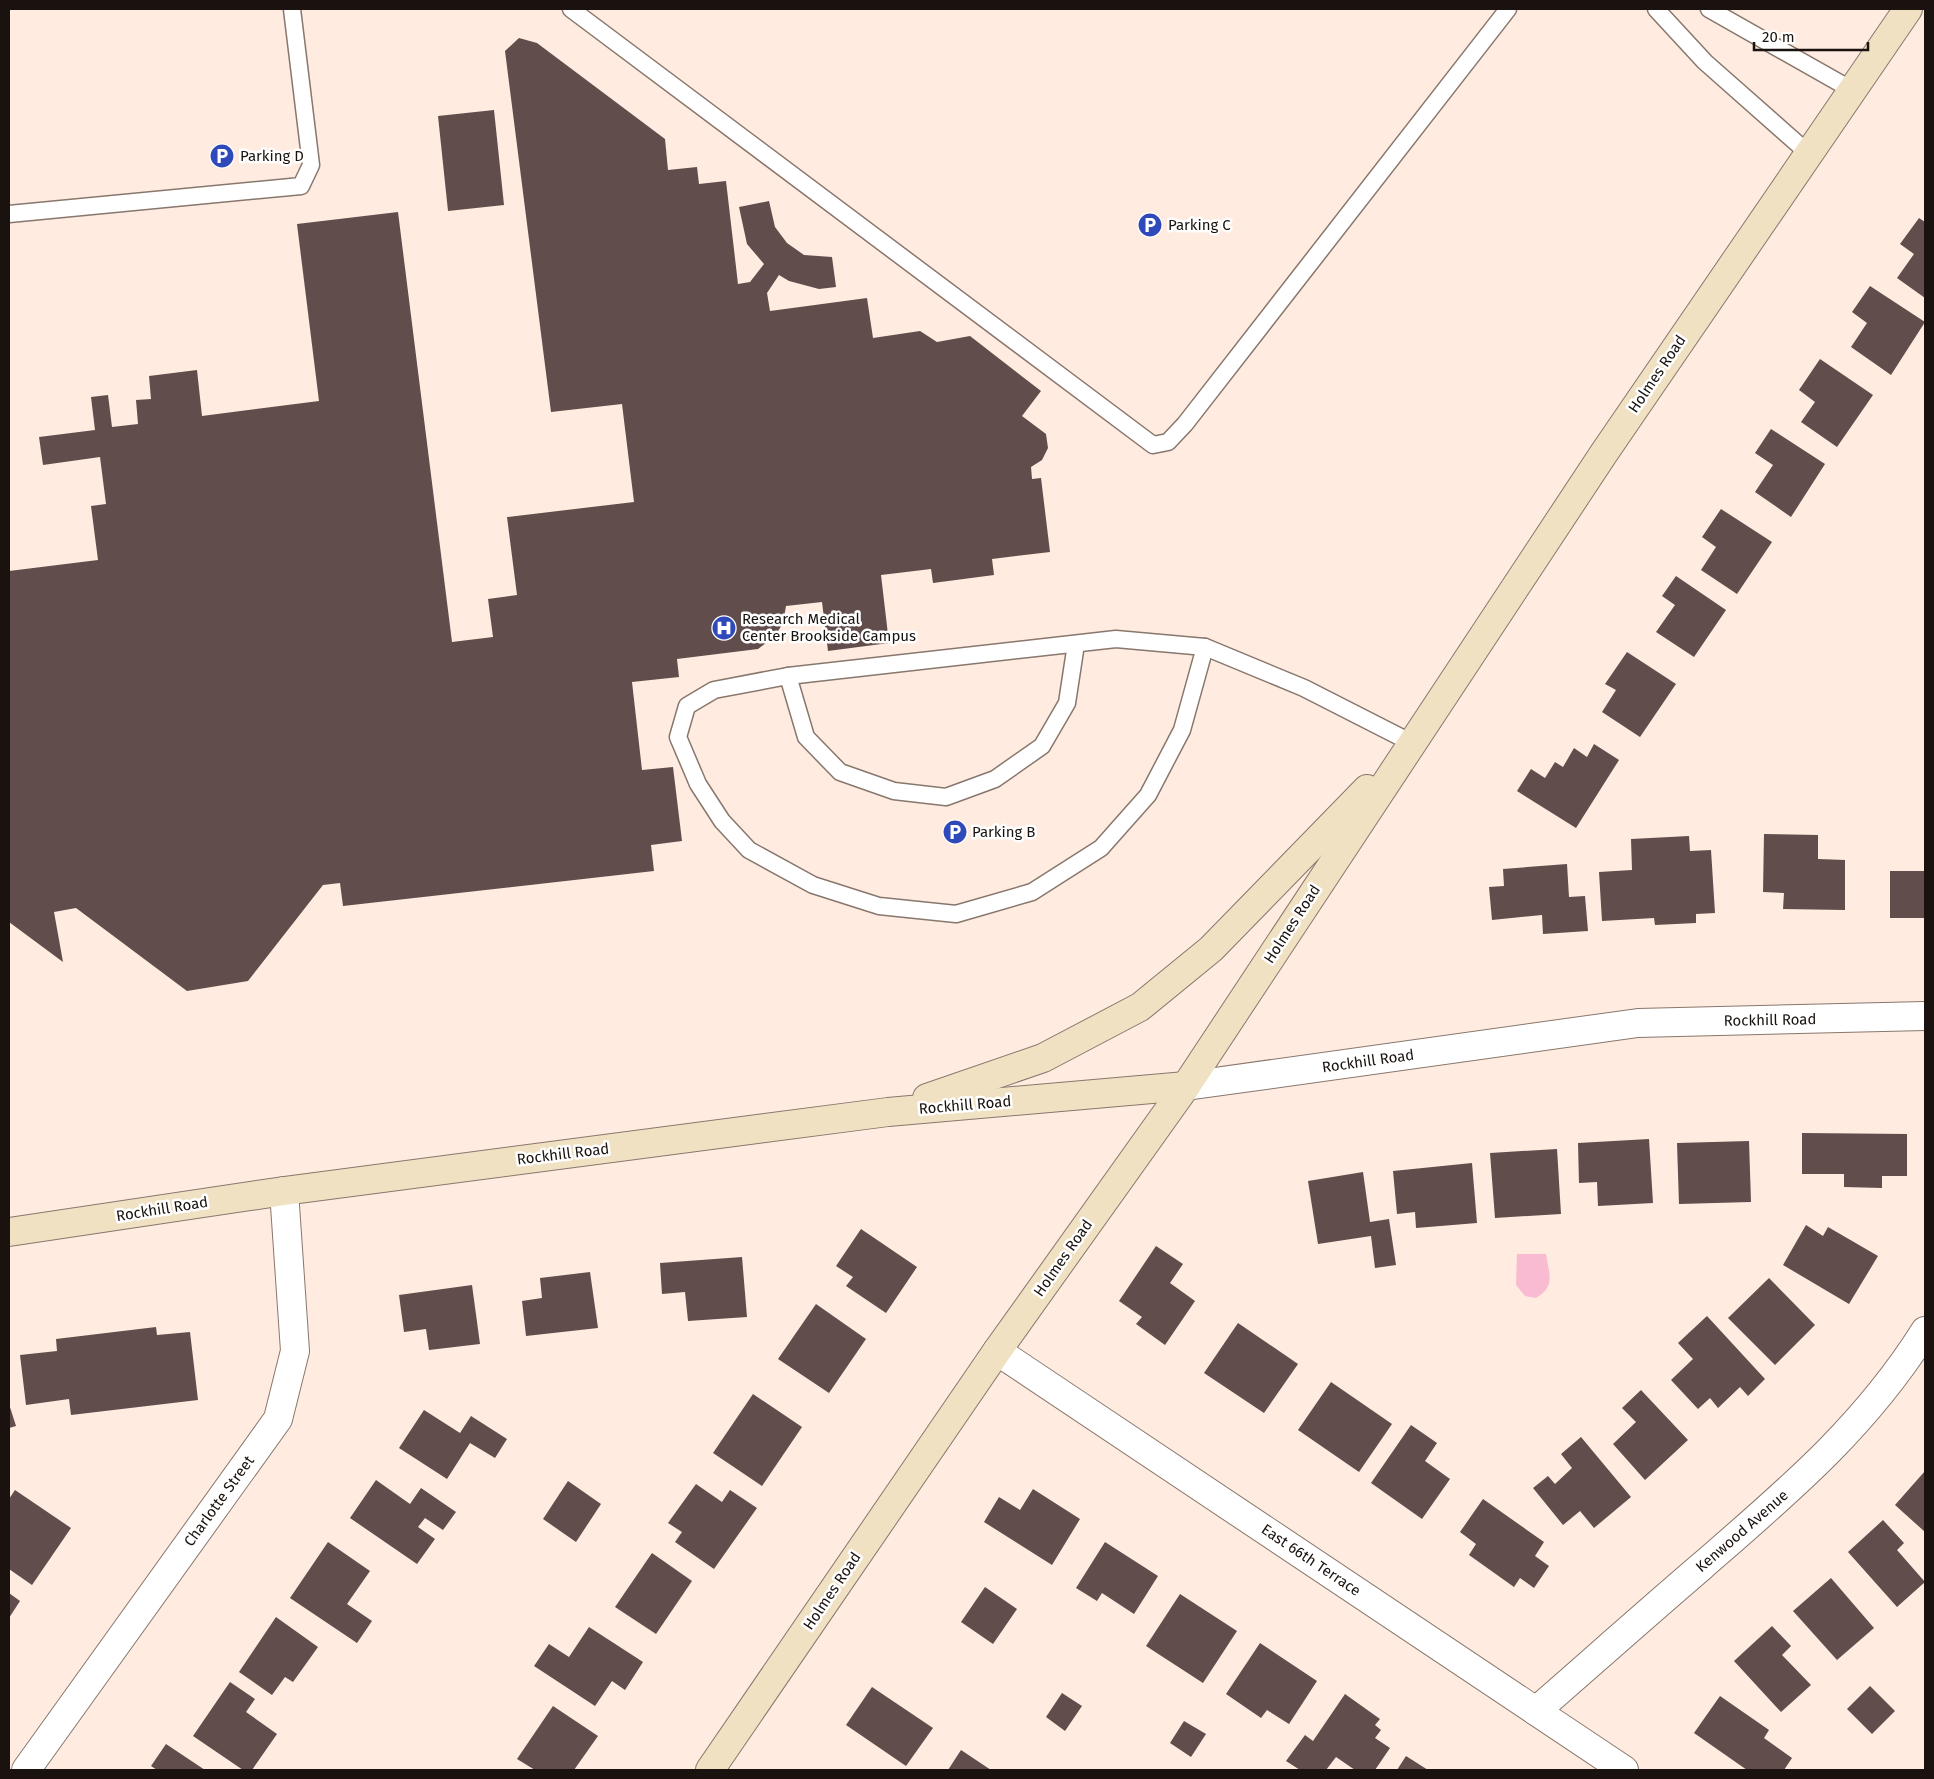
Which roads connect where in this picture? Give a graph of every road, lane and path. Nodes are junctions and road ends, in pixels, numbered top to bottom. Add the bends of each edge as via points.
1 (292, 9) edge
2 (571, 9) edge
3 (1508, 9) edge
4 (1656, 9) edge
5 (1708, 9) edge
6 (1908, 9) edge
7 (1852, 90) junction
8 (1808, 153) junction
9 (9, 214) edge
10 (1076, 644) junction
11 (1205, 647) junction
12 (788, 676) junction
13 (1412, 743) junction
14 (1925, 1016) edge
15 (1186, 1086) junction
16 (888, 1112) junction
17 (284, 1191) junction
18 (9, 1232) edge
19 (1925, 1331) edge
20 (997, 1351) junction
21 (1536, 1711) junction
22 (712, 1769) edge
23 (26, 1770) edge
24 (1624, 1770) edge

1 - 9 lane via 311,165 300,186
2 - 3 lane via 1153,445 1168,442 1185,424
4 - 8 lane via 1706,62
5 - 7 lane
6 - 7 main road, Holmes Road
7 - 8 main road, Holmes Road
8 - 13 main road, Holmes Road
10 - 11 lane via 1116,639
10 - 12 lane
10 - 12 lane via 1067,703 1042,746 995,779 946,797 894,791 840,772 806,737
11 - 12 lane via 1182,730 1148,794 1101,848 1032,892 956,914 878,906 813,885 749,850 722,821 698,784 678,737 687,706 714,690
11 - 13 lane via 1304,688
13 - 15 main road, Holmes Road
13 - 16 main road, Holmes Road via 1211,949 1140,1006 1043,1058
14 - 15 street, Rockhill Road via 1638,1023
15 - 16 main road, Rockhill Road
15 - 20 main road, Holmes Road
16 - 17 main road, Rockhill Road
17 - 18 main road, Rockhill Road
17 - 23 street, Charlotte Street via 295,1351 278,1419
19 - 21 street, Kenwood Avenue via 1900,1370 1843,1438 1785,1495
20 - 21 street, East 66th Terrace
20 - 22 main road, Holmes Road
21 - 24 street, East 66th Terrace

